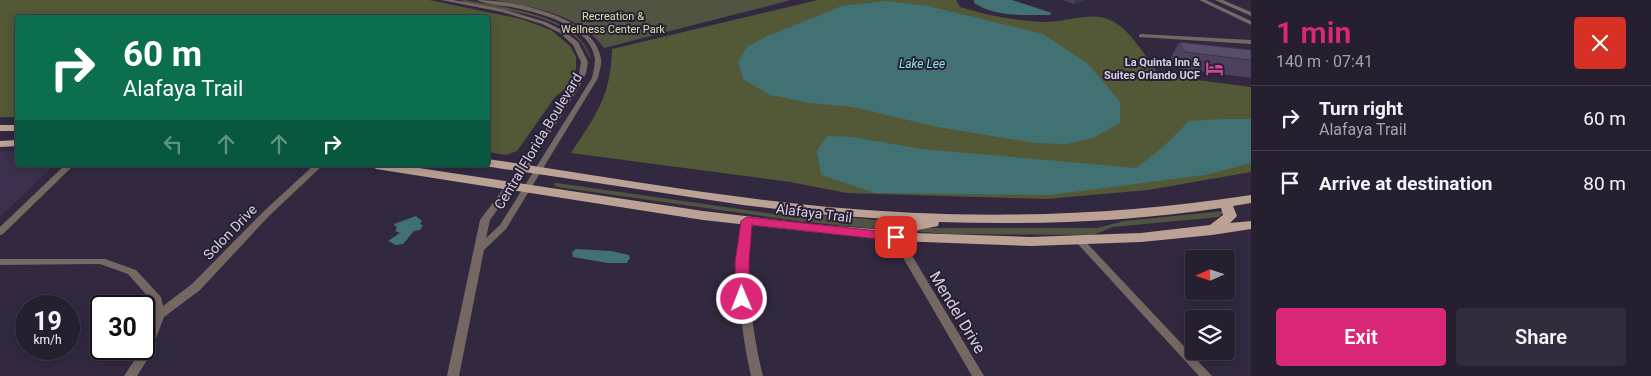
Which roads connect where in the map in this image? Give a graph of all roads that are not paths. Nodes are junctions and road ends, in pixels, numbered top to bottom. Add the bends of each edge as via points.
1 (444, 0) edge
2 (480, 0) edge
3 (1202, 0) edge
4 (1218, 0) edge
5 (1251, 14) edge
6 (1251, 22) edge
7 (1141, 36) dead end
8 (1251, 42) edge
9 (0, 128) edge
10 (15, 128) edge
11 (15, 143) edge
12 (0, 144) edge
13 (490, 163) edge
14 (68, 167) edge
15 (317, 167) edge
16 (389, 167) edge
17 (522, 168) junction
18 (538, 170) junction
19 (509, 185) junction
20 (527, 188) junction
21 (1251, 198) edge
22 (1226, 203) junction
23 (960, 219) junction
24 (747, 221) junction
25 (1251, 225) edge
26 (1212, 231) junction
27 (0, 232) edge
28 (896, 237) junction
29 (1080, 241) junction
30 (481, 248) junction
31 (0, 262) edge
32 (159, 315) junction
33 (130, 376) edge
34 (453, 376) edge
35 (757, 376) edge
36 (978, 376) edge
37 (1206, 376) edge

1 - 17 street, Central Florida Boulevard via 544,22 577,44 585,60 576,87
2 - 18 street, Central Florida Boulevard via 548,14 583,32 593,45 598,60 594,78
3 - 6 street
4 - 5 street
7 - 8 street
9 - 10 main road
11 - 12 main road
13 - 17 main road, Alafaya Trail
14 - 27 street
15 - 32 street, Solon Drive via 196,287
16 - 19 main road, Alafaya Trail
17 - 18 main road, Alafaya Trail
17 - 19 street, Central Florida Boulevard
18 - 20 street, Central Florida Boulevard
18 - 23 main road, Alafaya Trail via 826,211
19 - 20 main road, Alafaya Trail
19 - 30 street, Central Florida Boulevard via 485,220
20 - 24 main road, Alafaya Trail
20 - 30 street, Central Florida Boulevard via 503,227
21 - 22 main road, Alafaya Trail
22 - 23 main road, Alafaya Trail via 1098,217
22 - 26 main road via 1230,216
23 - 28 main road via 914,226
24 - 28 main road, Alafaya Trail
24 - 35 street via 742,299
25 - 26 main road, Alafaya Trail
26 - 29 main road, Alafaya Trail
28 - 29 main road, Alafaya Trail via 1010,242
28 - 36 street, Mendel Drive
29 - 37 street
30 - 34 street, Central Florida Boulevard via 475,262
31 - 32 street via 102,261 132,272 157,300
32 - 33 street via 143,357

